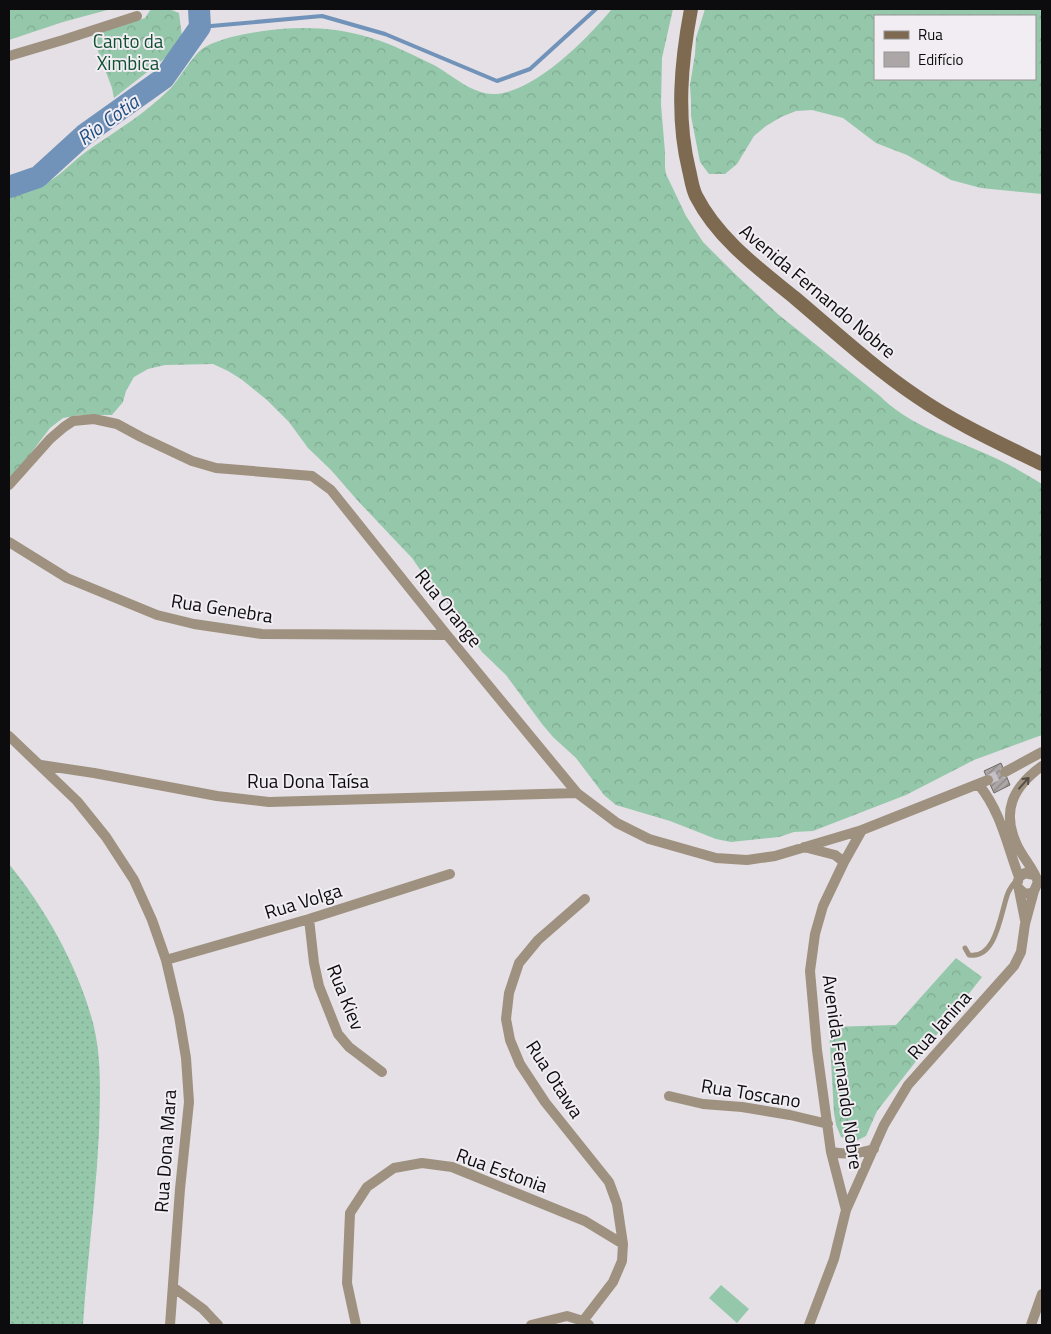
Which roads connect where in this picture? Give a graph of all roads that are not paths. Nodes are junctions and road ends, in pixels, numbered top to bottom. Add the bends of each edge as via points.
1 (691, 9) edge
2 (136, 16) dead end
3 (9, 56) edge
4 (1042, 464) edge
5 (9, 485) edge
6 (9, 542) edge
7 (447, 635) junction
8 (9, 736) edge
9 (1042, 752) edge
10 (41, 765) junction
11 (1042, 766) edge
12 (1005, 772) tunnel mouth
13 (577, 793) junction
14 (862, 830) junction
15 (803, 847) junction
16 (844, 862) junction
17 (450, 874) dead end
18 (1018, 882) junction
19 (1038, 884) edge
20 (584, 899) dead end
21 (309, 919) junction
22 (1025, 924) junction
23 (965, 948) dead end
24 (166, 960) junction
25 (382, 1072) dead end
26 (669, 1096) dead end
27 (828, 1124) junction
28 (874, 1149) junction
29 (831, 1152) junction
30 (846, 1210) junction
31 (623, 1244) junction
32 (173, 1287) junction
33 (1042, 1294) edge
34 (586, 1323) edge
35 (808, 1324) edge
36 (170, 1325) edge
37 (218, 1325) edge
38 (356, 1325) edge
39 (532, 1325) edge
40 (1031, 1325) edge

1 - 4 main road, Avenida Fernando Nobre via 680,94 684,148 695,194 713,224 737,251 915,396
2 - 3 street
5 - 7 street, Rua Orange via 50,439 73,421 94,419 117,424 192,461 216,468 312,476 332,490
6 - 7 street, Rua Genebra via 67,578 158,615 194,624 270,634
7 - 13 street, Rua Orange
8 - 10 street, Rua Dona Mara
9 - 12 street
10 - 13 street, Rua Dona Taísa via 269,802
10 - 24 street, Rua Dona Mara via 77,801 134,880
19 -> 11 street via 1016,844 1008,817 1016,792
13 - 15 street, Rua Orange via 633,831 716,858 747,860 776,856
14 - 15 street, Rua Orange
14 - 16 street, Avenida Fernando Nobre
14 - 18 street, Rua Janina via 983,783 1001,823
15 - 16 street via 835,855
16 - 27 street, Avenida Fernando Nobre via 823,906 810,971
17 - 21 street, Rua Volga
18 - 19 street via 1025,873
18 - 19 street via 1028,894
18 - 22 street, Rua Janina
18 - 23 lane via 1008,893 989,945 974,956 969,955
19 - 22 street, Rua Janina
20 - 31 street, Rua Otawa via 538,940 519,963 509,993 506,1019 520,1064 545,1102 609,1182 617,1204
21 - 24 street, Rua Volga
21 - 25 street, Rua Kiev via 319,986 338,1034 349,1047
22 - 28 street, Rua Janina via 1014,966 908,1085
24 - 32 street, Rua Dona Mara via 186,1058 189,1102
26 - 27 street, Rua Toscano
27 - 29 street, Avenida Fernando Nobre
28 - 29 street via 861,1154
28 - 30 street, Rua Janina
29 - 30 street, Avenida Fernando Nobre
30 - 35 street, Avenida Fernando Nobre via 834,1259
31 - 34 street, Rua Otawa via 622,1262 613,1282
31 - 38 street, Rua Estonia via 585,1221 452,1168 422,1163 394,1168 367,1187 350,1213 347,1283
32 - 36 street, Rua Dona Mara
32 - 37 street via 203,1309
33 - 40 street
34 - 39 street via 566,1316

